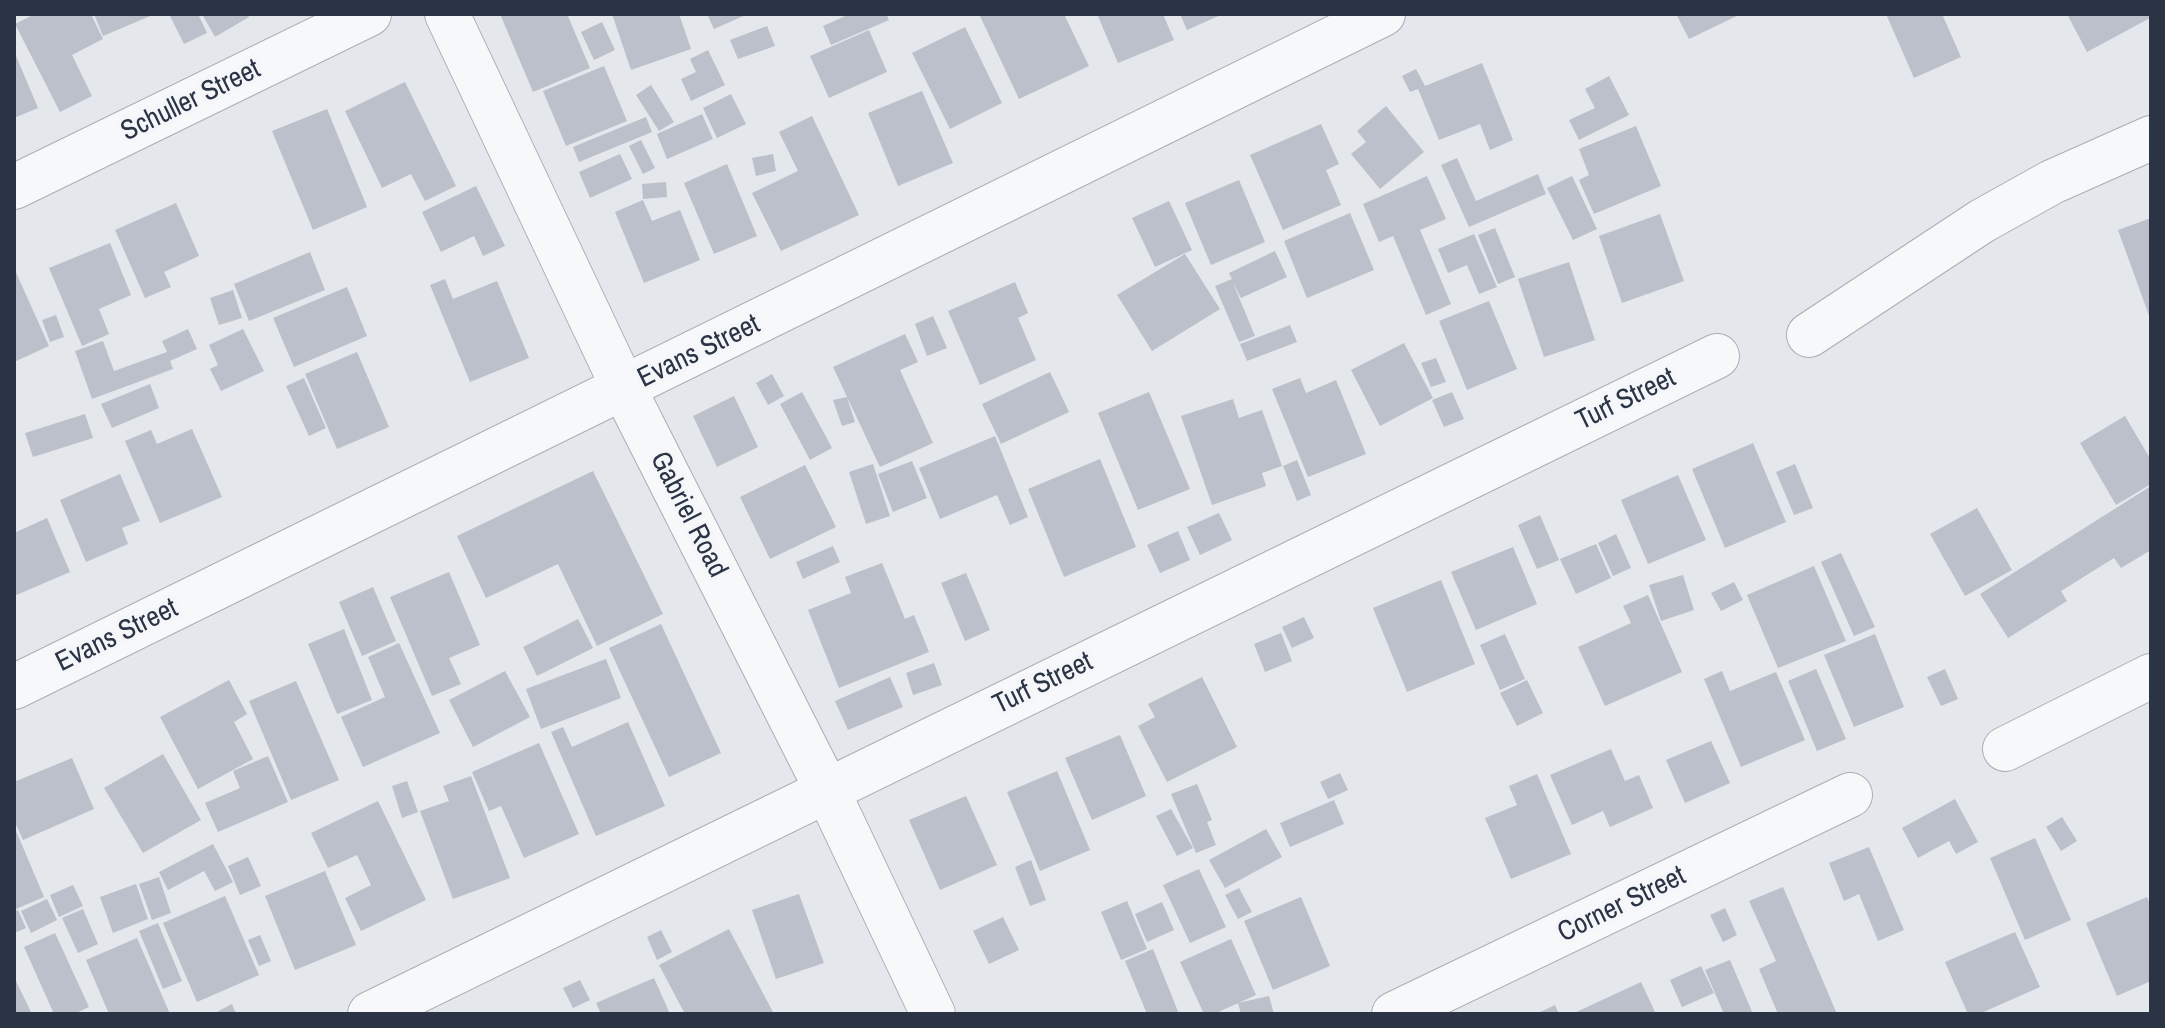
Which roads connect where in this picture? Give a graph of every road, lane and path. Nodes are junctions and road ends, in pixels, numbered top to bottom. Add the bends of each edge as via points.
1 (369, 14) edge
2 (447, 14) edge
3 (1383, 14) edge
4 (2151, 138) edge
5 (14, 187) edge
6 (1809, 335) dead end
7 (1717, 356) dead end
8 (624, 389) junction
9 (2151, 676) edge
10 (14, 687) edge
11 (2005, 749) dead end
12 (827, 790) junction
13 (1850, 795) dead end
14 (370, 1014) edge
15 (933, 1014) edge
16 (1394, 1014) edge

1 - 5 street, Schuller Street
2 - 8 street, Gabriel Road
3 - 8 street, Evans Street
4 - 6 street via 2052,182 1982,221
7 - 12 street, Turf Street
8 - 10 street, Evans Street
8 - 12 street, Gabriel Road
9 - 11 street
12 - 14 street, Turf Street
12 - 15 street, Gabriel Road
13 - 16 street, Corner Street

